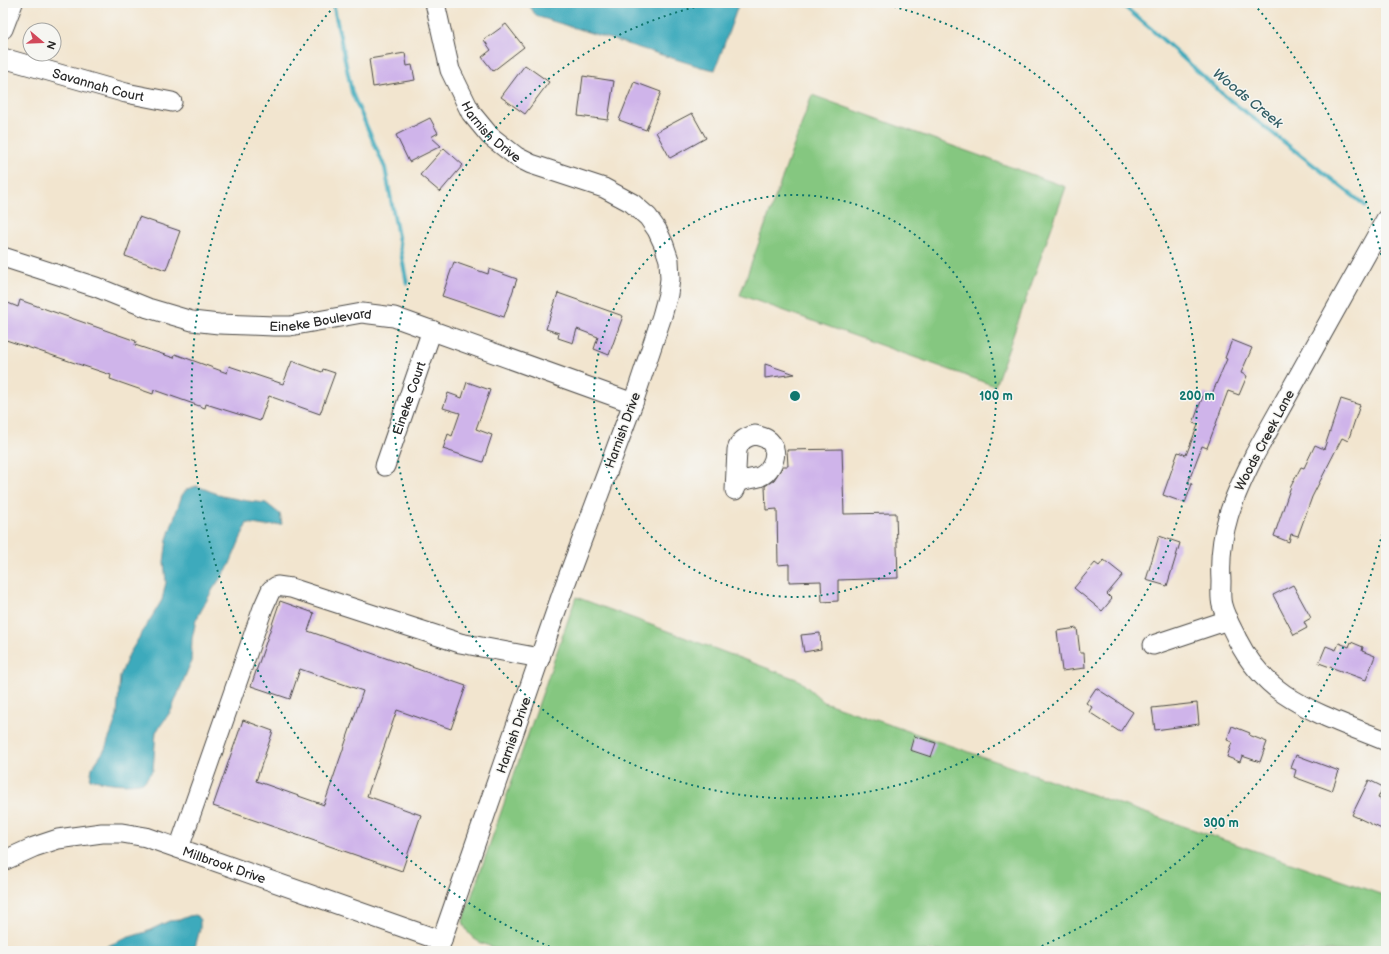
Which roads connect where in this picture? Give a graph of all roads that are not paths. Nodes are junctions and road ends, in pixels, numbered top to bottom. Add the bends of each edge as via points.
1 (13, 3) edge
2 (434, 3) edge
3 (3, 29) edge
4 (3, 58) edge
5 (172, 102) dead end
6 (1386, 219) edge
7 (3, 257) edge
8 (432, 330) junction
9 (633, 403) junction
10 (385, 466) dead end
11 (1228, 620) junction
12 (1153, 645) dead end
13 (540, 658) junction
14 (1386, 741) edge
15 (179, 848) junction
16 (3, 861) edge
17 (440, 946) edge

1 - 3 street
2 - 9 street, Harnish Drive via 450,70 471,113 490,136 531,164 604,188 632,203 648,217 657,230 669,260 668,294
4 - 5 street, Savannah Court via 126,93
6 - 11 street, Woods Creek Lane via 1255,454 1226,519 1220,569 1222,605
7 - 8 street, Eineke Boulevard via 192,321 249,326 290,326 362,314 394,317
8 - 9 street, Eineke Boulevard
8 - 10 street, Eineke Court
9 - 13 street, Harnish Drive
11 - 12 street
11 - 14 street, Woods Creek Lane via 1243,651 1255,668 1283,693 1321,714
13 - 15 street via 460,644 291,588 277,586 271,590 263,608
13 - 17 street, Harnish Drive
15 - 16 street, Millbrook Drive via 146,837 102,833 58,839
15 - 17 street, Millbrook Drive

